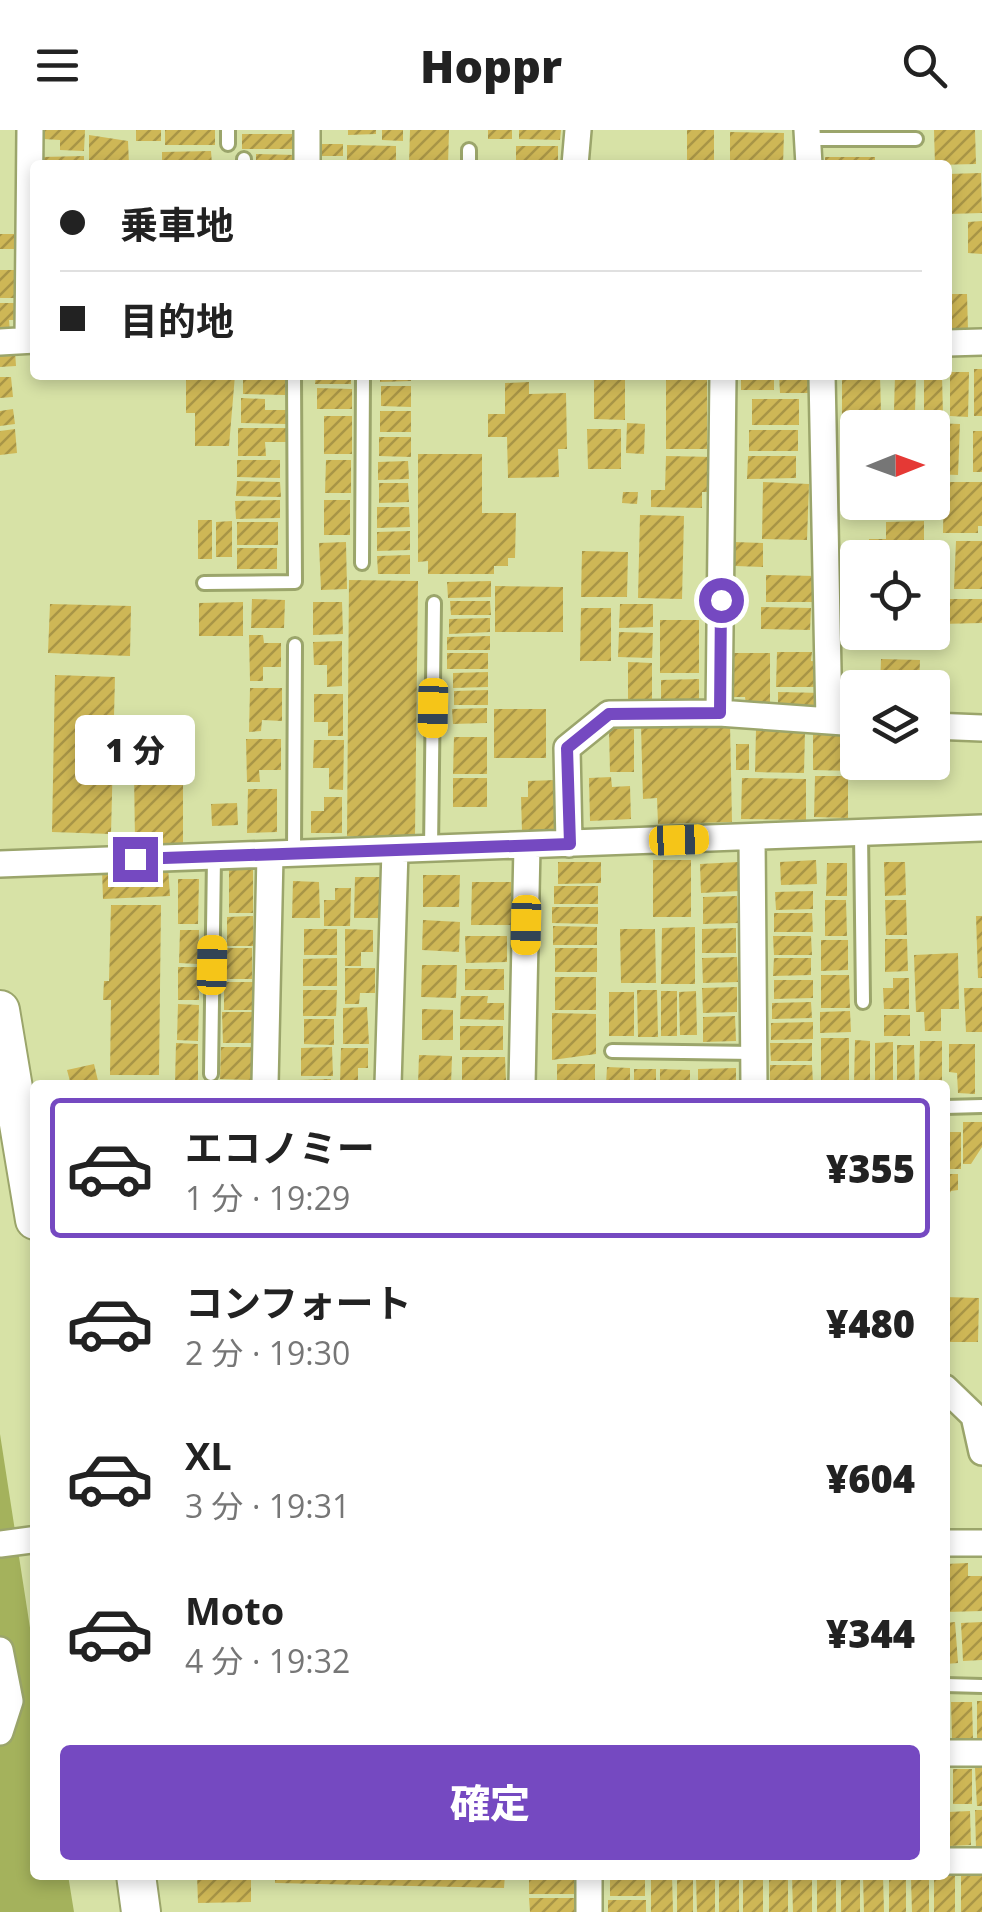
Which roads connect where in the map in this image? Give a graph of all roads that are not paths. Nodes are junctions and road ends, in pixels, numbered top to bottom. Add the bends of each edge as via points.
1 (30, 130) edge
2 (308, 130) edge
3 (578, 130) edge
4 (807, 134) edge
5 (916, 138) dead end
6 (30, 160) edge
7 (307, 160) edge
8 (575, 160) edge
9 (809, 160) edge
10 (30, 340) edge
11 (0, 342) edge
12 (952, 342) edge
13 (982, 342) edge
14 (294, 380) edge
15 (363, 380) edge
16 (723, 380) edge
17 (822, 380) edge
18 (362, 563) dead end
19 (204, 583) dead end
20 (434, 602) dead end
21 (295, 646) dead end
22 (720, 713) junction
23 (829, 722) junction
24 (840, 722) edge
25 (950, 727) edge
26 (982, 728) edge
27 (982, 828) edge
28 (860, 833) junction
29 (752, 837) junction
30 (570, 844) junction
31 (527, 846) junction
32 (431, 849) junction
33 (395, 850) junction
34 (282, 854) junction
35 (214, 857) junction
36 (0, 864) edge
37 (864, 1002) dead end
38 (0, 1010) edge
39 (612, 1051) dead end
40 (754, 1052) junction
41 (210, 1074) dead end
42 (265, 1080) edge
43 (388, 1080) edge
44 (522, 1080) edge
45 (754, 1080) edge
46 (982, 1106) edge
47 (950, 1107) edge
48 (30, 1190) edge
49 (950, 1392) edge
50 (978, 1416) edge
51 (982, 1452) edge
52 (30, 1540) edge
53 (950, 1543) edge
54 (982, 1543) edge
55 (0, 1544) edge
56 (0, 1650) edge
57 (950, 1685) edge
58 (982, 1686) edge
59 (0, 1732) edge
60 (950, 1753) edge
61 (982, 1753) edge
62 (982, 1860) edge
63 (950, 1861) edge
64 (137, 1880) edge
65 (589, 1880) edge
66 (142, 1912) edge
67 (588, 1912) edge

1 - 6 street
2 - 7 street
3 - 8 street
4 - 5 lane
4 - 9 street
10 - 11 street
12 - 13 street
14 - 19 lane via 295,582
15 - 18 lane
16 - 22 street
17 - 23 street
20 - 32 lane
21 - 34 lane
22 - 23 street
22 - 30 street via 609,714 567,748
23 - 24 street
25 - 26 street
27 - 28 street
28 - 29 street
28 - 37 lane
29 - 30 street
29 - 40 street
30 - 31 street
31 - 32 street
31 - 44 street
32 - 33 street
33 - 34 street
33 - 43 street
34 - 35 street
34 - 42 street
35 - 36 street
35 - 41 lane
38 - 48 main road
39 - 40 lane
40 - 45 street
46 - 47 lane
49 - 50 street
50 - 51 street
52 - 55 street
53 - 54 street
56 - 59 street via 10,1701
57 - 58 lane
60 - 61 street
62 - 63 street
64 - 66 main road
65 - 67 street

